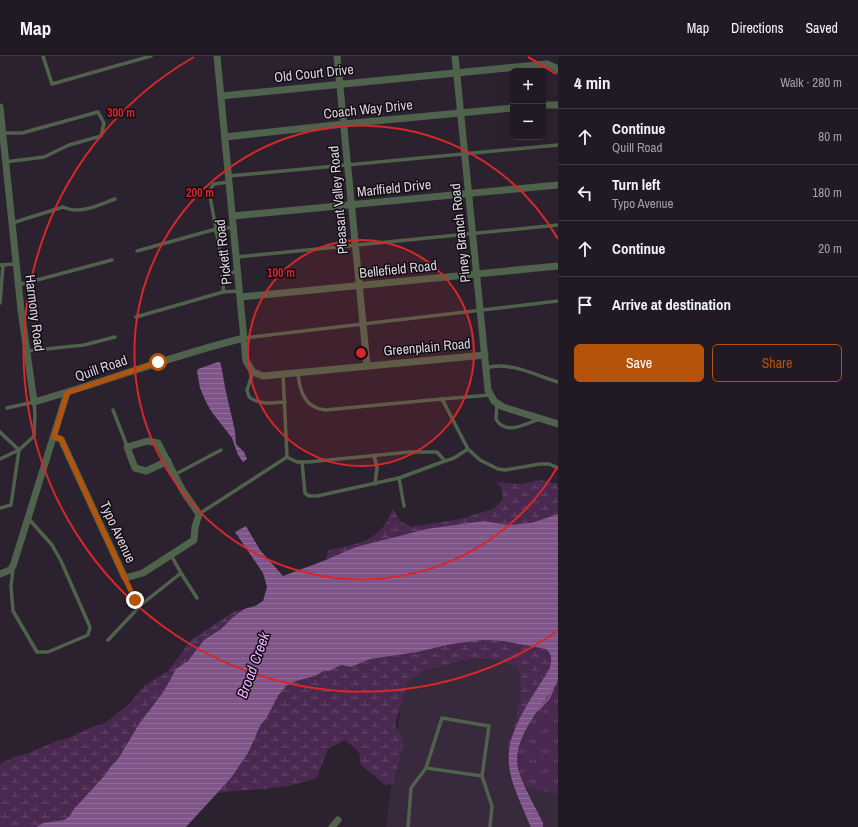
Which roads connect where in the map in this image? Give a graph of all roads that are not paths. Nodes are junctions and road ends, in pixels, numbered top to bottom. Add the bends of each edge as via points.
1 (43, 56) edge
2 (151, 56) edge
3 (217, 56) edge
4 (337, 56) edge
5 (456, 56) edge
6 (558, 70) edge
7 (457, 73) junction
8 (340, 84) junction
9 (221, 96) junction
10 (546, 105) edge
11 (558, 105) edge
12 (0, 107) edge
13 (510, 108) edge
14 (461, 113) junction
15 (344, 124) junction
16 (2, 133) junction
17 (225, 137) junction
18 (558, 145) edge
19 (465, 153) junction
20 (5, 162) junction
21 (348, 164) junction
22 (229, 179) junction
23 (558, 184) edge
24 (469, 194) junction
25 (115, 199) dead end
26 (352, 205) junction
27 (232, 216) junction
28 (12, 223) junction
29 (558, 225) edge
30 (234, 226) junction
31 (216, 230) junction
32 (473, 234) junction
33 (356, 245) junction
34 (137, 251) dead end
35 (237, 257) junction
36 (112, 260) dead end
37 (16, 264) junction
38 (1, 265) edge
39 (558, 266) edge
40 (238, 272) junction
41 (224, 274) junction
42 (477, 274) junction
43 (18, 285) junction
44 (360, 285) junction
45 (223, 292) junction
46 (240, 294) junction
47 (558, 301) edge
48 (0, 303) edge
49 (480, 310) junction
50 (136, 317) dead end
51 (363, 324) junction
52 (115, 337) dead end
53 (244, 338) junction
54 (27, 351) junction
55 (485, 355) junction
56 (367, 365) junction
57 (486, 368) junction
58 (253, 372) junction
59 (298, 372) junction
60 (283, 374) junction
61 (558, 382) edge
62 (67, 393) junction
63 (490, 395) junction
64 (442, 399) junction
65 (34, 402) junction
66 (284, 402) junction
67 (497, 404) junction
68 (7, 408) dead end
69 (114, 410) dead end
70 (540, 419) junction
71 (558, 424) edge
72 (0, 432) edge
73 (54, 437) junction
74 (128, 448) junction
75 (468, 449) junction
76 (19, 450) junction
77 (221, 450) dead end
78 (374, 455) junction
79 (287, 457) junction
80 (0, 459) edge
81 (445, 461) junction
82 (168, 462) junction
83 (302, 462) junction
84 (558, 468) edge
85 (174, 475) junction
86 (399, 478) junction
87 (375, 484) junction
88 (404, 506) dead end
89 (0, 508) edge
90 (199, 514) junction
91 (28, 518) junction
92 (171, 555) junction
93 (13, 566) junction
94 (0, 574) edge
95 (181, 574) junction
96 (124, 578) junction
97 (197, 598) dead end
98 (142, 604) junction
99 (108, 640) dead end
100 (426, 768) junction
101 (482, 776) junction
102 (338, 820) dead end
103 (332, 827) edge
104 (408, 827) edge
105 (490, 827) edge

1 - 2 lane via 52,84
3 - 9 street, Pickett Road
4 - 8 street, Pleasant Valley Road
5 - 7 street, Piney Branch Road
6 - 7 street, Old Court Drive via 547,64
7 - 8 street, Old Court Drive
7 - 14 street, Piney Branch Road
8 - 9 street, Old Court Drive
8 - 15 street, Pleasant Valley Road
9 - 17 street, Pickett Road
10 - 11 street
12 - 16 street, Harmony Road
13 - 14 street, Coach Way Drive
14 - 15 street, Coach Way Drive
14 - 19 street, Piney Branch Road
15 - 17 street, Coach Way Drive
15 - 21 street, Pleasant Valley Road
16 - 20 street, Harmony Road
16 - 20 lane via 22,133 98,112 104,123 101,136 44,157
17 - 22 street, Pickett Road
18 - 19 lane
19 - 21 lane
19 - 24 street, Piney Branch Road
20 - 28 street, Harmony Road
21 - 22 lane
21 - 26 street, Pleasant Valley Road
22 - 27 street, Pickett Road
22 - 31 lane via 214,184 209,191
23 - 24 street, Marlfield Drive
24 - 26 street, Marlfield Drive
24 - 32 street, Piney Branch Road
25 - 28 lane via 80,211 71,211 63,207
26 - 27 street, Marlfield Drive
26 - 33 street, Pleasant Valley Road
27 - 30 street, Pickett Road
28 - 37 street, Harmony Road
29 - 32 lane
30 - 31 lane
30 - 35 street, Pickett Road
31 - 34 lane
31 - 41 lane
32 - 33 lane
32 - 42 street, Piney Branch Road
33 - 35 lane
33 - 44 street, Pleasant Valley Road
35 - 40 street, Pickett Road
36 - 43 lane
37 - 38 lane
37 - 43 street, Harmony Road
38 - 48 lane
39 - 42 street, Bellefield Road
40 - 41 lane
40 - 46 street, Pickett Road
41 - 45 lane
42 - 44 street, Bellefield Road
42 - 49 street, Piney Branch Road
43 - 54 street, Harmony Road
44 - 46 street, Bellefield Road
44 - 51 street, Pleasant Valley Road
45 - 46 lane
45 - 50 lane
46 - 53 street, Pickett Road
47 - 49 lane
49 - 51 lane
49 - 55 street, Piney Branch Road
51 - 53 lane
51 - 56 street, Pleasant Valley Road
52 - 54 lane via 84,345
53 - 58 street, Pickett Road via 246,361
53 - 62 street, Quill Road via 158,362
54 - 65 street, Harmony Road
55 - 56 street, Greenplain Road
55 - 57 street, Piney Branch Road
56 - 59 street, Greenplain Road
57 - 61 lane via 509,366
57 - 63 street, Piney Branch Road
58 - 60 street, Greenplain Road via 264,376
58 - 66 lane via 247,390 249,397 261,403
59 - 60 street, Greenplain Road
59 - 64 lane via 298,384 303,396 321,410
60 - 66 lane
62 - 65 street, Quill Road
62 - 73 street
63 - 64 lane
63 - 67 street, Piney Branch Road
64 - 75 lane
65 - 68 lane
65 - 76 lane via 34,436
66 - 79 lane
67 - 70 street
67 - 70 lane via 496,419 503,427 513,428
69 - 74 lane
70 - 71 street
72 - 76 lane
73 - 91 street
73 - 96 street, Typo Avenue via 61,439
74 - 82 street via 148,441 158,442
74 - 82 street via 135,468 146,471
75 - 81 lane
75 - 84 lane via 480,460 498,469 510,470 540,464
76 - 80 lane
76 - 89 lane via 11,505
77 - 85 lane
78 - 81 lane via 426,451 437,452
78 - 83 lane
78 - 87 lane via 377,468
79 - 83 lane
79 - 90 lane
81 - 86 lane
82 - 85 street
83 - 87 lane via 305,493 309,496
85 - 90 street
86 - 87 lane
86 - 88 lane
90 - 92 street, Typo Avenue via 194,540
91 - 93 street
91 - 93 lane via 52,545 61,561 90,627 88,635 48,652 37,652 13,611
92 - 95 lane
92 - 96 street, Typo Avenue via 142,573
93 - 94 street
95 - 97 lane
95 - 98 lane
96 - 98 lane via 135,600
98 - 99 lane
100 - 101 lane
100 - 101 lane via 442,718 488,726
100 - 104 lane via 411,788
101 - 105 lane via 492,806
102 - 103 street

